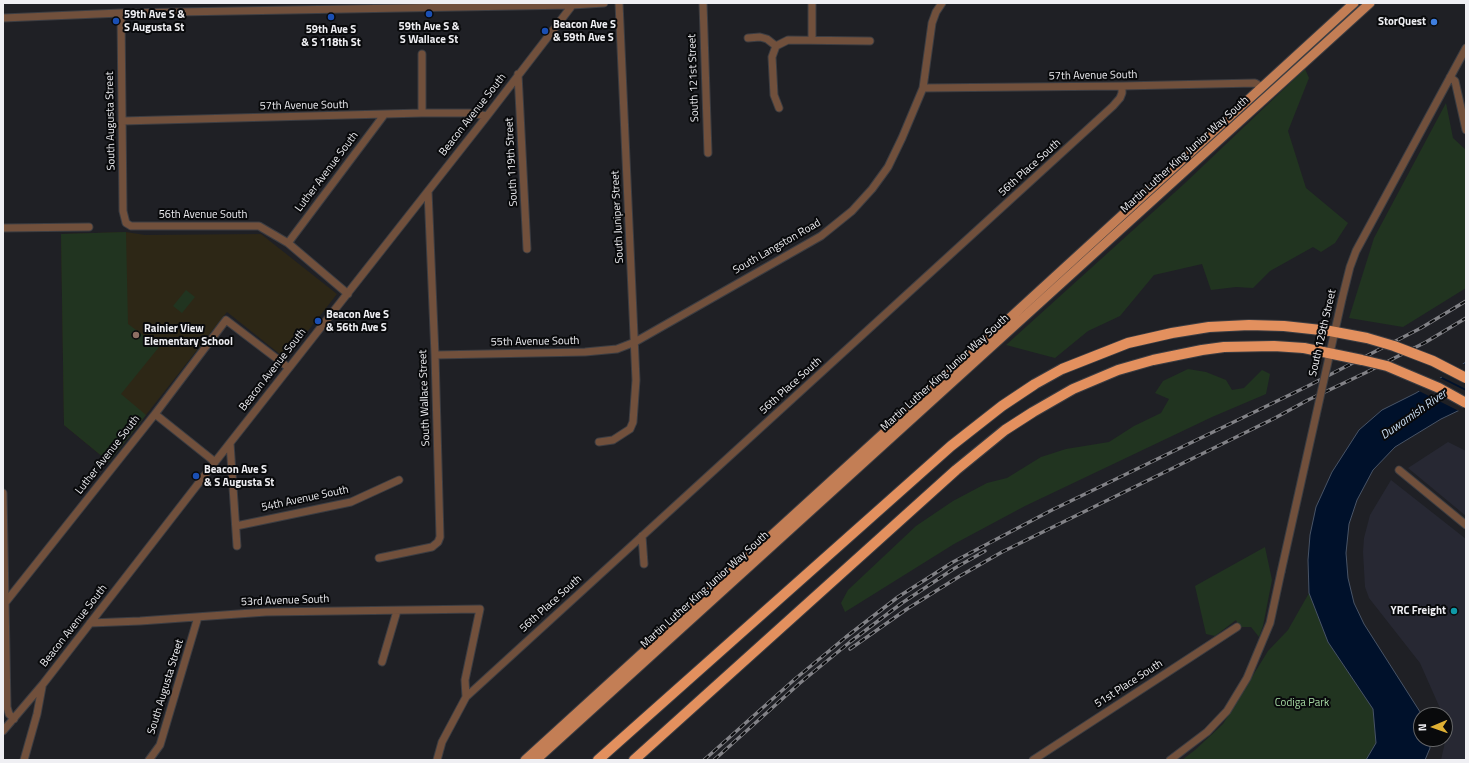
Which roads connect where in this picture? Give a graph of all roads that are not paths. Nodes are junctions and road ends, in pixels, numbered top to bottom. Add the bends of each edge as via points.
1 (604, 3) edge
2 (619, 3) edge
3 (702, 3) edge
4 (812, 3) edge
5 (940, 3) edge
6 (1354, 3) edge
7 (1370, 3) edge
8 (573, 4) edge
9 (427, 5) edge
10 (121, 14) junction
11 (3, 18) edge
12 (748, 38) dead end
13 (812, 40) junction
14 (870, 40) dead end
15 (776, 46) junction
16 (1466, 48) edge
17 (422, 54) dead end
18 (518, 74) junction
19 (1450, 77) junction
20 (1122, 86) junction
21 (1262, 87) junction
22 (923, 88) junction
23 (779, 108) dead end
24 (422, 113) junction
25 (384, 115) junction
26 (487, 116) junction
27 (122, 120) junction
28 (1466, 130) edge
29 (708, 153) dead end
30 (428, 191) junction
31 (131, 226) joint
32 (89, 227) dead end
33 (3, 228) edge
34 (288, 243) junction
35 (527, 249) dead end
36 (348, 294) junction
37 (634, 342) junction
38 (435, 355) junction
39 (289, 368) junction
40 (1466, 378) edge
41 (1466, 403) edge
42 (155, 414) junction
43 (600, 442) dead end
44 (230, 443) junction
45 (215, 462) junction
46 (1399, 470) dead end
47 (399, 480) dead end
48 (3, 493) edge
49 (1466, 525) edge
50 (236, 526) junction
51 (642, 536) junction
52 (237, 546) dead end
53 (379, 558) dead end
54 (644, 564) dead end
55 (4, 608) edge
56 (397, 611) junction
57 (198, 618) junction
58 (90, 623) junction
59 (1237, 627) dead end
60 (382, 662) dead end
61 (43, 684) junction
62 (466, 697) junction
63 (14, 719) junction
64 (3, 731) edge
65 (24, 760) edge
66 (149, 760) edge
67 (437, 760) edge
68 (525, 760) edge
69 (536, 760) edge
70 (598, 760) edge
71 (634, 760) edge
72 (1033, 760) edge
73 (1170, 760) edge

1 - 8 street
2 - 37 street, South Juniper Street
3 - 29 street, South 121st Street
4 - 13 street
5 - 22 street, South Langston Road via 932,23
6 - 21 main road, Martin Luther King Junior Way South
7 - 69 main road, Martin Luther King Junior Way South
8 - 9 street
8 - 18 street, Beacon Avenue South
9 - 10 street
10 - 11 street
10 - 27 street, South Augusta Street
12 - 15 street via 760,37
13 - 14 street
13 - 15 street via 788,40
15 - 23 street via 772,57 774,95
16 - 19 street, South 129th Street
17 - 24 street
18 - 26 street, Beacon Avenue South
18 - 35 street, South 119th Street
19 - 28 street via 1455,81
19 - 73 street, South 129th Street, bridge via 1350,267 1270,623 1261,646 1247,678 1227,711 1207,732
20 - 21 street, 57th Avenue South via 1255,83
20 - 22 street, 57th Avenue South
20 - 51 street, 56th Place South via 1120,98 1113,106
21 - 68 main road, Martin Luther King Junior Way South
22 - 37 street, South Langston Road via 888,167 852,211 821,236
24 - 25 street, 57th Avenue South
24 - 26 street, 57th Avenue South via 469,113
25 - 27 street, 57th Avenue South
25 - 34 street, Luther Avenue South
26 - 30 street, Beacon Avenue South
27 - 31 street, South Augusta Street via 124,211 126,223
30 - 36 street, Beacon Avenue South
30 - 38 street, South Wallace Street
31 - 34 street, 56th Avenue South via 259,226
32 - 33 street
34 - 36 street, 56th Avenue South
36 - 39 street, Beacon Avenue South
37 - 38 street, 55th Avenue South via 611,350
37 - 43 street, South Juniper Street via 636,380 633,422 630,429 613,440
38 - 53 street, South Wallace Street via 440,540 429,548
39 - 42 street, Luther Avenue South via 226,320
39 - 44 street, Beacon Avenue South
40 - 70 highway, bridge via 1433,361 1367,338 1330,331 1250,325 1209,327 1128,343 1062,369 1002,406 951,446
41 - 71 highway, bridge via 1439,388 1387,366 1304,348 1274,346 1224,347 1152,360 1118,370 1073,389 1005,430 956,470
42 - 45 street
42 - 55 street, Luther Avenue South
44 - 45 street, Beacon Avenue South
44 - 50 street
45 - 58 street, Beacon Avenue South
46 - 49 street
47 - 50 street, 54th Avenue South via 351,502
48 - 55 street
50 - 52 street
51 - 54 street
51 - 62 street, 56th Place South
55 - 63 street via 7,707
56 - 57 street, 53rd Avenue South via 266,612
56 - 60 street
56 - 62 street, 53rd Avenue South via 480,609 465,680
57 - 58 street, 53rd Avenue South
57 - 66 street, South Augusta Street via 160,745
58 - 61 street, Beacon Avenue South
59 - 72 street, 51st Place South
61 - 63 street, Beacon Avenue South
61 - 65 street
62 - 67 street via 442,742
63 - 64 street, Beacon Avenue South

